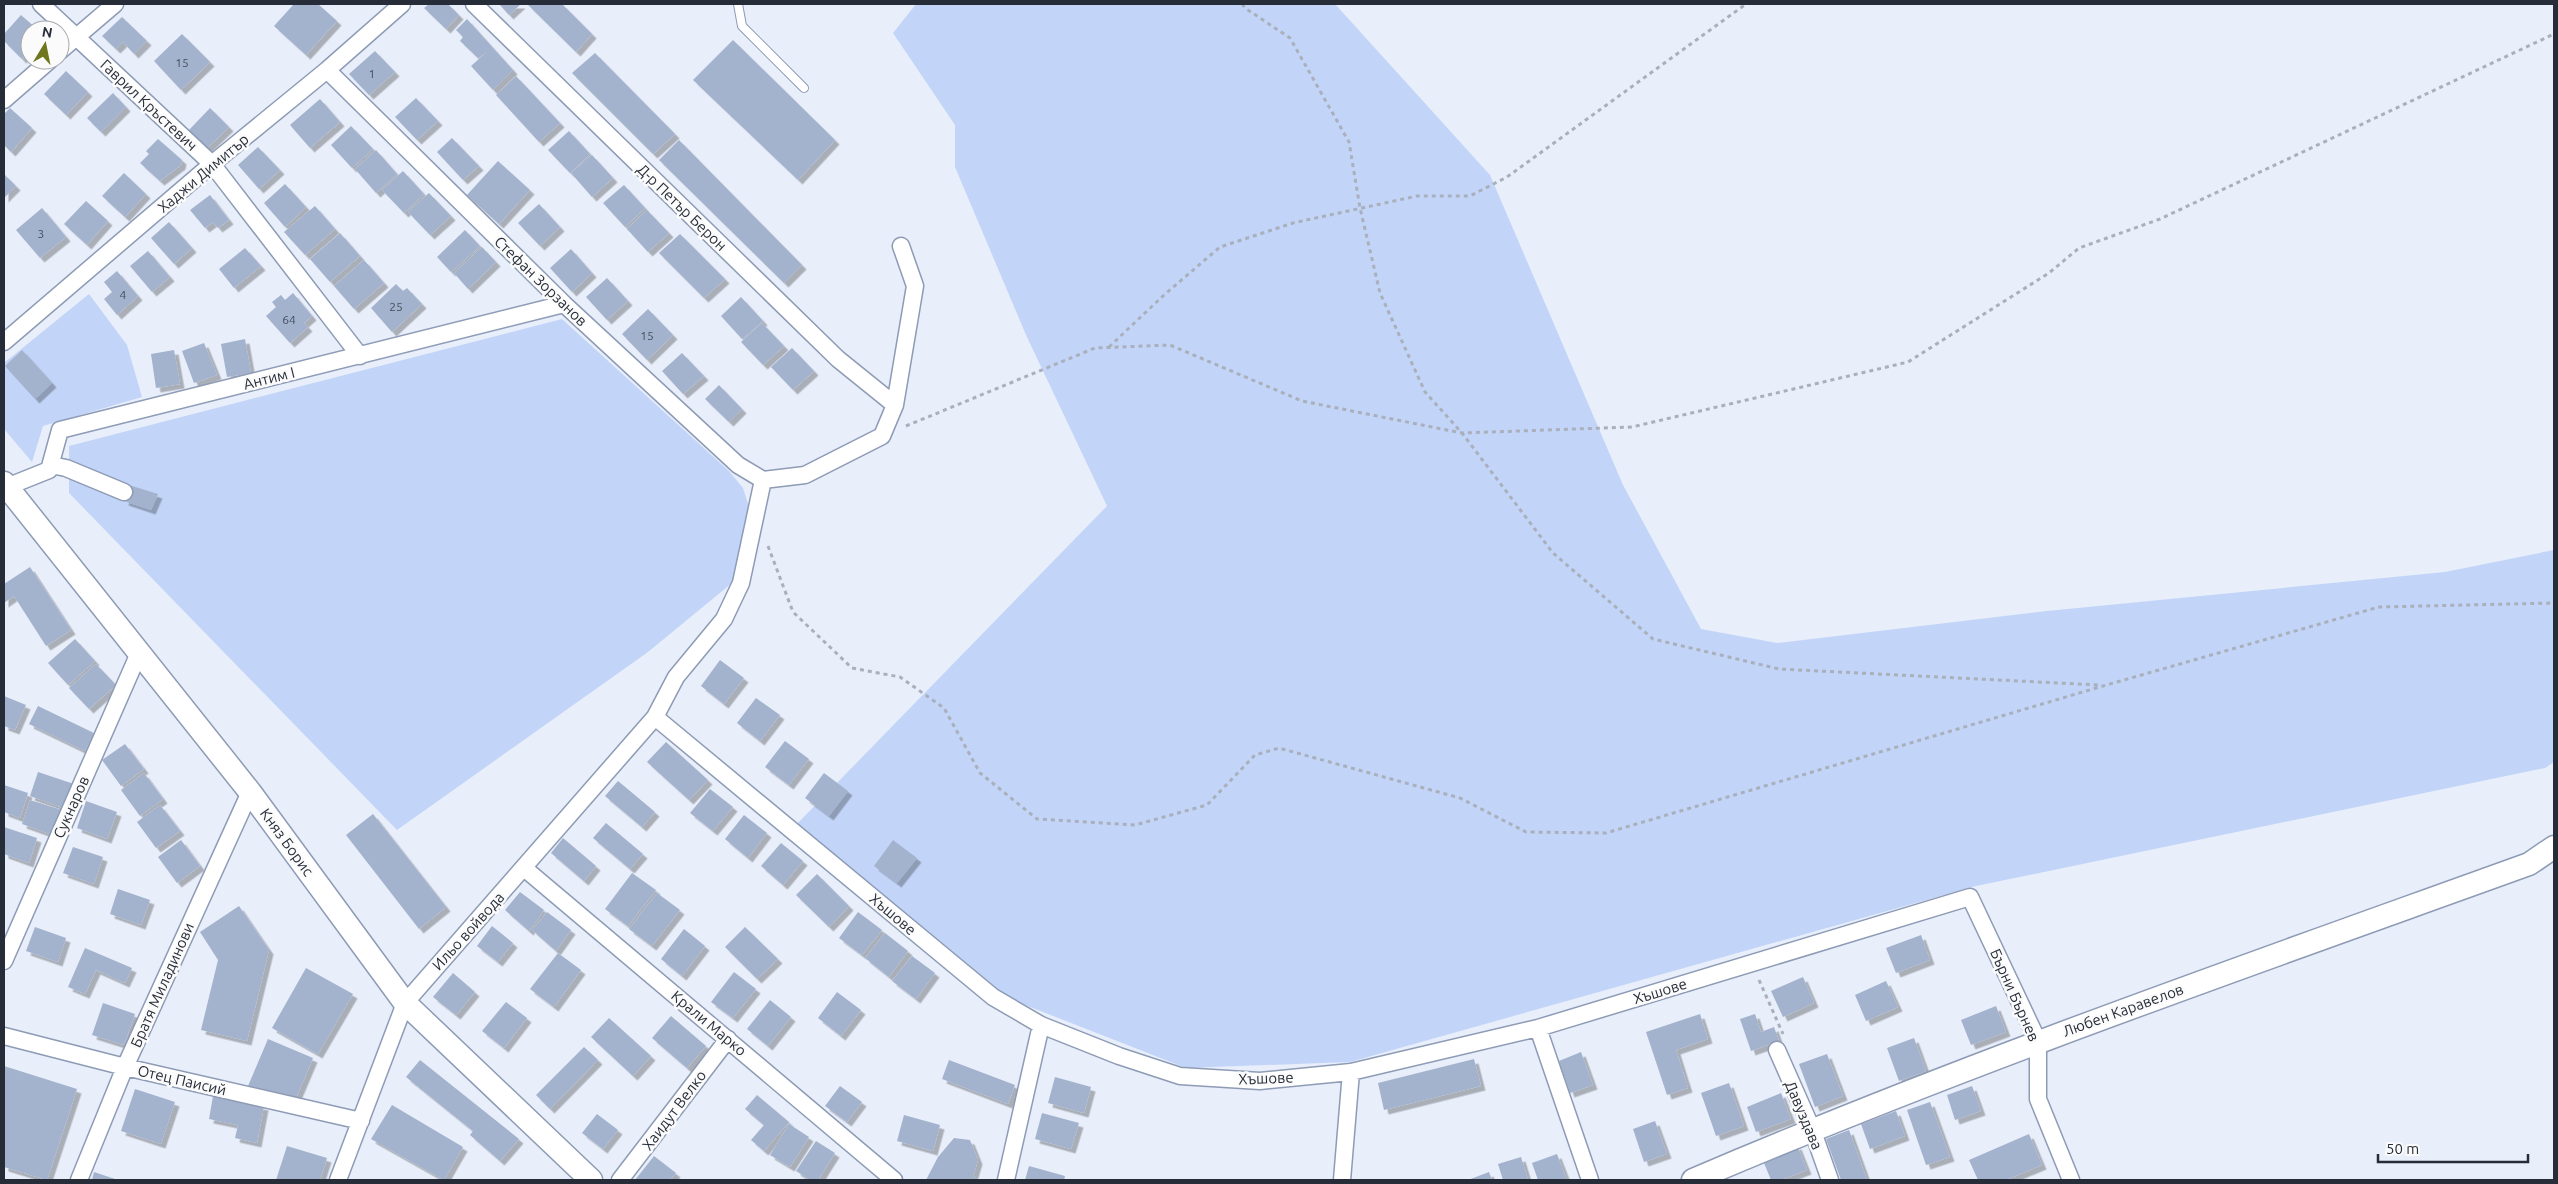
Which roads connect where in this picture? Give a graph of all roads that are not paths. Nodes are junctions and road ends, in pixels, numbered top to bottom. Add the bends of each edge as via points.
1 (41, 4) edge
2 (115, 4) edge
3 (402, 4) edge
4 (474, 4) edge
5 (738, 4) edge
6 (76, 37) junction
7 (70, 42) edge
8 (38, 70) edge
9 (327, 70) junction
10 (804, 88) dead end
11 (4, 100) edge
12 (212, 164) junction
13 (901, 246) dead end
14 (564, 304) junction
15 (4, 342) edge
16 (360, 356) junction
17 (894, 405) junction
18 (51, 465) junction
19 (764, 480) junction
20 (5, 486) edge
21 (124, 492) dead end
22 (139, 653) junction
23 (655, 717) junction
24 (250, 792) junction
25 (2554, 848) edge
26 (524, 868) junction
27 (1970, 897) joint
28 (4, 961) edge
29 (405, 1003) junction
30 (1041, 1025) junction
31 (1538, 1028) junction
32 (4, 1036) edge
33 (728, 1039) junction
34 (2038, 1041) junction
35 (1777, 1050) road end
36 (125, 1067) junction
37 (1351, 1072) junction
38 (361, 1121) junction
39 (1812, 1130) junction
40 (79, 1180) edge
41 (338, 1180) edge
42 (592, 1180) edge
43 (620, 1180) edge
44 (894, 1180) edge
45 (1006, 1180) edge
46 (1342, 1180) edge
47 (1590, 1180) edge
48 (1693, 1180) edge
49 (1830, 1180) edge
50 (2071, 1180) edge

1 - 6 street, Гаврил Кръстевич
2 - 6 street
3 - 9 street, Хаджи Димитър
4 - 17 street, Д-р Петър Берон via 838,359
5 - 10 lane via 742,26
6 - 7 street
6 - 12 street, Гаврил Кръстевич
8 - 11 street
9 - 12 street, Хаджи Димитър
9 - 14 street, Стефан Зорзанов
12 - 15 street, Хаджи Димитър
12 - 16 street, Гаврил Кръстевич
13 - 17 street via 916,286
14 - 16 street, Антим I
14 - 19 street, Стефан Зорзанов via 738,465
16 - 18 street, Антим I via 60,430
17 - 19 street via 882,436 805,475
18 - 20 street via 49,470
18 - 21 street
19 - 23 street, Ильо войвода via 741,583 724,619 676,677
20 - 22 street, Княз Борис
22 - 24 street, Княз Борис
22 - 28 street, Сукнаров
23 - 26 street, Ильо войвода
23 - 30 street, Хъшове via 993,997
24 - 29 street, Княз Борис
24 - 36 street, Братя Миладинови
25 - 34 street, Любен Каравелов via 2529,864
26 - 29 street, Ильо войвода
26 - 33 street, Крали Марко
27 - 31 street, Хъшове
27 - 34 street, Бърни Бърнев
29 - 38 street, Ильо войвода
29 - 42 street, Княз Борис
30 - 37 street, Хъшове via 1180,1076 1260,1081
30 - 45 street
31 - 37 street, Хъшове
31 - 47 street
32 - 36 street, Отец Паисий
33 - 43 street, Хаидут Велко
33 - 44 street, Крали Марко
34 - 39 street, Любен Каравелов
34 - 50 street, Бърни Бърнев via 2038,1099
35 - 39 street, Давуздава
36 - 38 street, Отец Паисий
36 - 40 street, Братя Миладинови
37 - 46 street
38 - 41 street, Ильо войвода
39 - 48 street, Любен Каравелов
39 - 49 street, Давуздава

